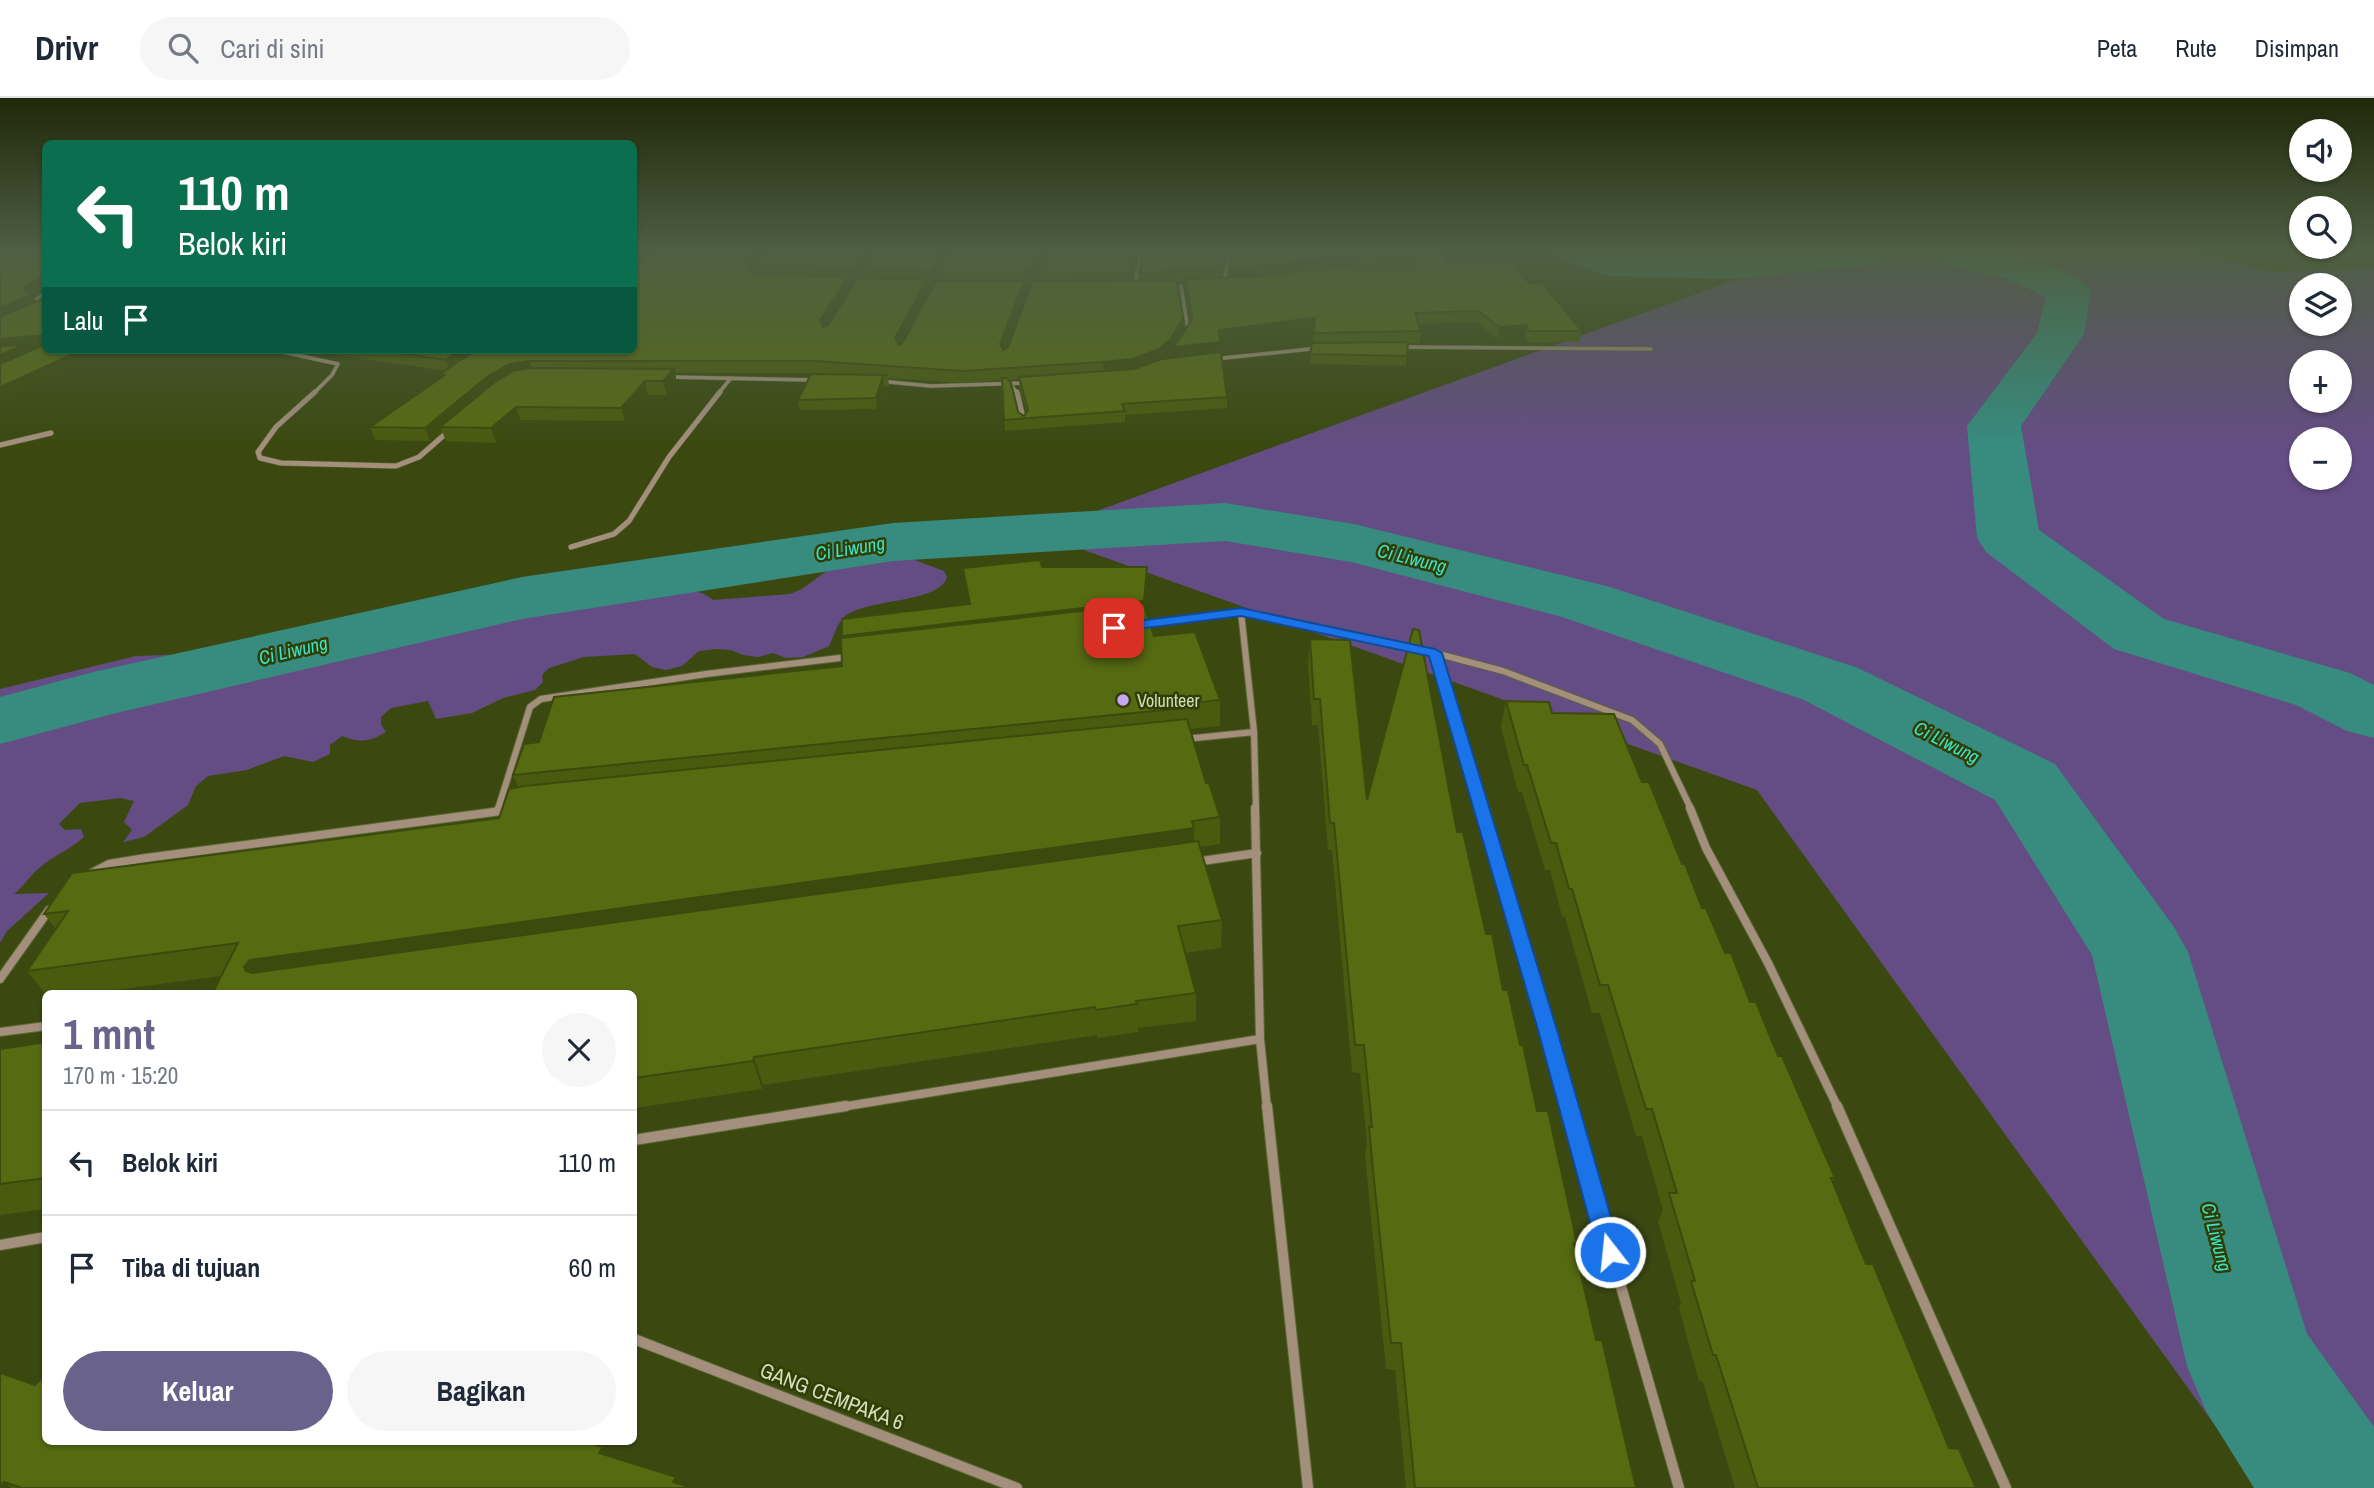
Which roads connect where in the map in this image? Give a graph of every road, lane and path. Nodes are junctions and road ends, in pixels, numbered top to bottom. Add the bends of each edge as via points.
1 (1185, 316) edge
2 (1183, 338) edge
3 (1388, 346) edge
4 (1324, 348) edge
5 (1651, 348) dead end
6 (292, 354) edge
7 (1211, 359) edge
8 (667, 377) edge
9 (732, 378) junction
10 (823, 380) edge
11 (875, 380) edge
12 (1036, 382) edge
13 (1009, 384) junction
14 (460, 421) edge
15 (1024, 422) edge
16 (51, 433) dead end
17 (0, 446) edge
18 (571, 547) dead end
19 (1241, 612) junction
20 (1139, 625) edge
21 (1435, 653) junction
22 (858, 656) edge
23 (1254, 732) junction
24 (1171, 741) edge
25 (512, 809) edge
26 (498, 811) junction
27 (1257, 853) junction
28 (1188, 863) edge
29 (86, 876) edge
30 (51, 906) edge
31 (0, 979) edge
32 (42, 1027) edge
33 (0, 1032) edge
34 (1260, 1039) junction
35 (637, 1140) edge
36 (42, 1238) edge
37 (0, 1245) edge
38 (637, 1340) edge
39 (1017, 1488) edge
40 (1308, 1488) edge
41 (1679, 1488) edge
42 (2006, 1488) edge

1 - 2 street via 1188,330
3 - 5 street
4 - 7 street
6 - 14 street via 338,364 335,372 263,439 260,458 281,463 396,466 419,457
8 - 9 street
9 - 10 street
9 - 18 street via 669,457 629,521 614,534
11 - 13 street via 931,386
12 - 13 street
13 - 15 street via 1017,392
16 - 17 street
19 - 20 street
19 - 21 street
19 - 23 street
21 - 41 street
21 - 42 street via 1503,671 1632,720 1660,744 1706,848 1858,1148
22 - 26 street via 541,699 530,707
23 - 24 street
23 - 27 street
25 - 26 street
26 - 29 street via 146,858 108,864
27 - 28 street
27 - 34 street
30 - 31 street
32 - 33 street
34 - 35 street
34 - 40 street
36 - 37 street
38 - 39 street, GANG CEMPAKA 6

